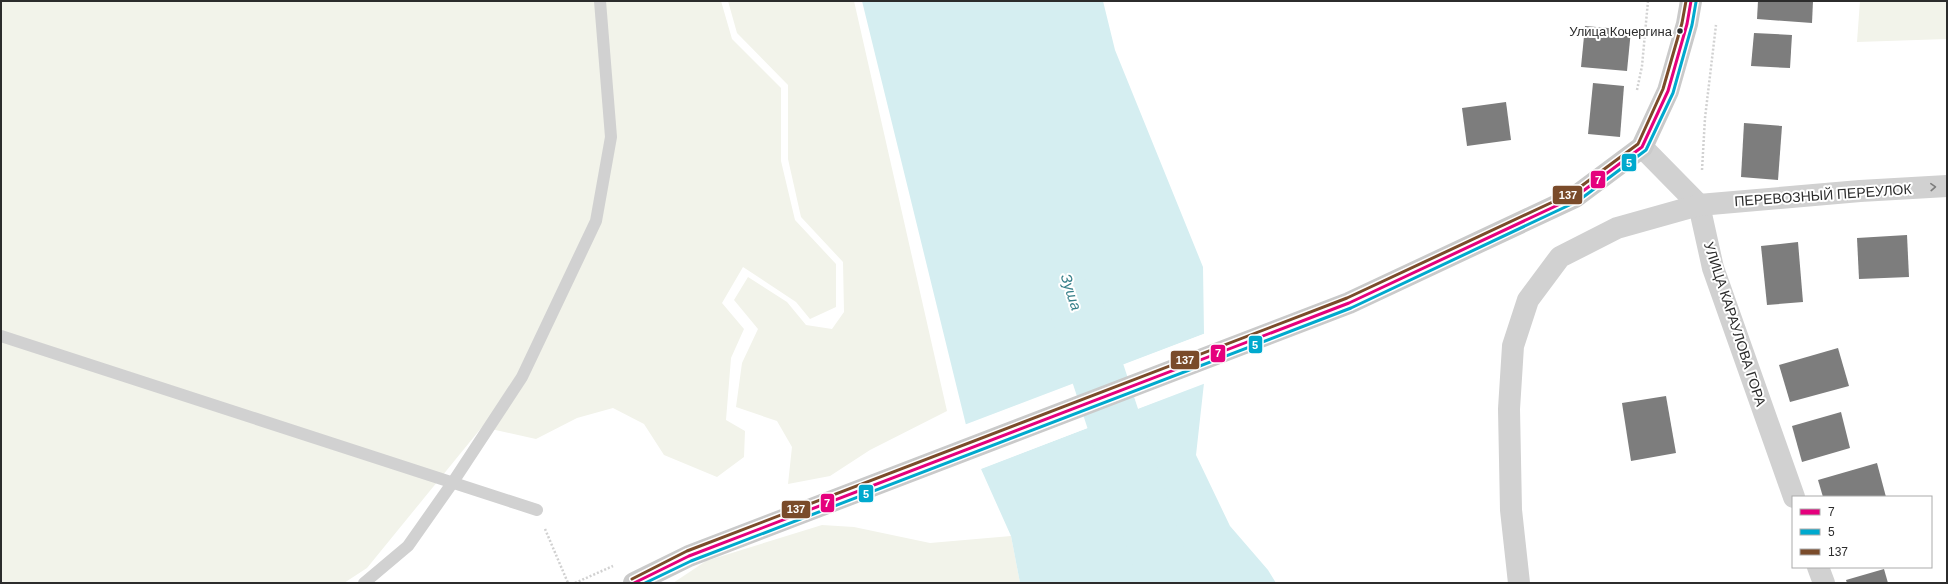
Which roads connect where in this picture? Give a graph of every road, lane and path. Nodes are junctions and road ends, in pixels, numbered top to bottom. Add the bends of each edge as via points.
1 (600, 1) edge
2 (1648, 1) edge
3 (1691, 1) edge
4 (1716, 24) dead end
5 (1636, 94) dead end
6 (1642, 147) junction
7 (1947, 186) edge
8 (1699, 205) junction
9 (1, 336) edge
10 (453, 482) junction
11 (1794, 496) edge
12 (538, 510) joint
13 (1818, 568) edge
14 (364, 583) edge
15 (568, 583) edge
16 (634, 583) edge
17 (1519, 583) edge
18 (1824, 583) edge

1 - 10 lane via 611,137 596,222 522,377
2 - 5 path via 1642,66
3 - 6 main road via 1668,92
4 - 8 path via 1705,118
6 - 8 street
6 - 16 main road via 1575,196 1349,303 852,492 689,556
8 -> 7 street, ПЕРЕВОЗНЫЙ ПЕРЕУЛОК
8 - 11 street, УЛИЦА КАРАУЛОВА ГОРА via 1713,268
8 - 17 street, ПЕРЕВОЗНЫЙ ПЕРЕУЛОК via 1617,228 1560,257 1528,300 1513,346 1509,409 1511,510
9 - 10 lane
10 - 12 lane
10 - 14 lane via 408,546
12 - 15 path
13 - 18 street

